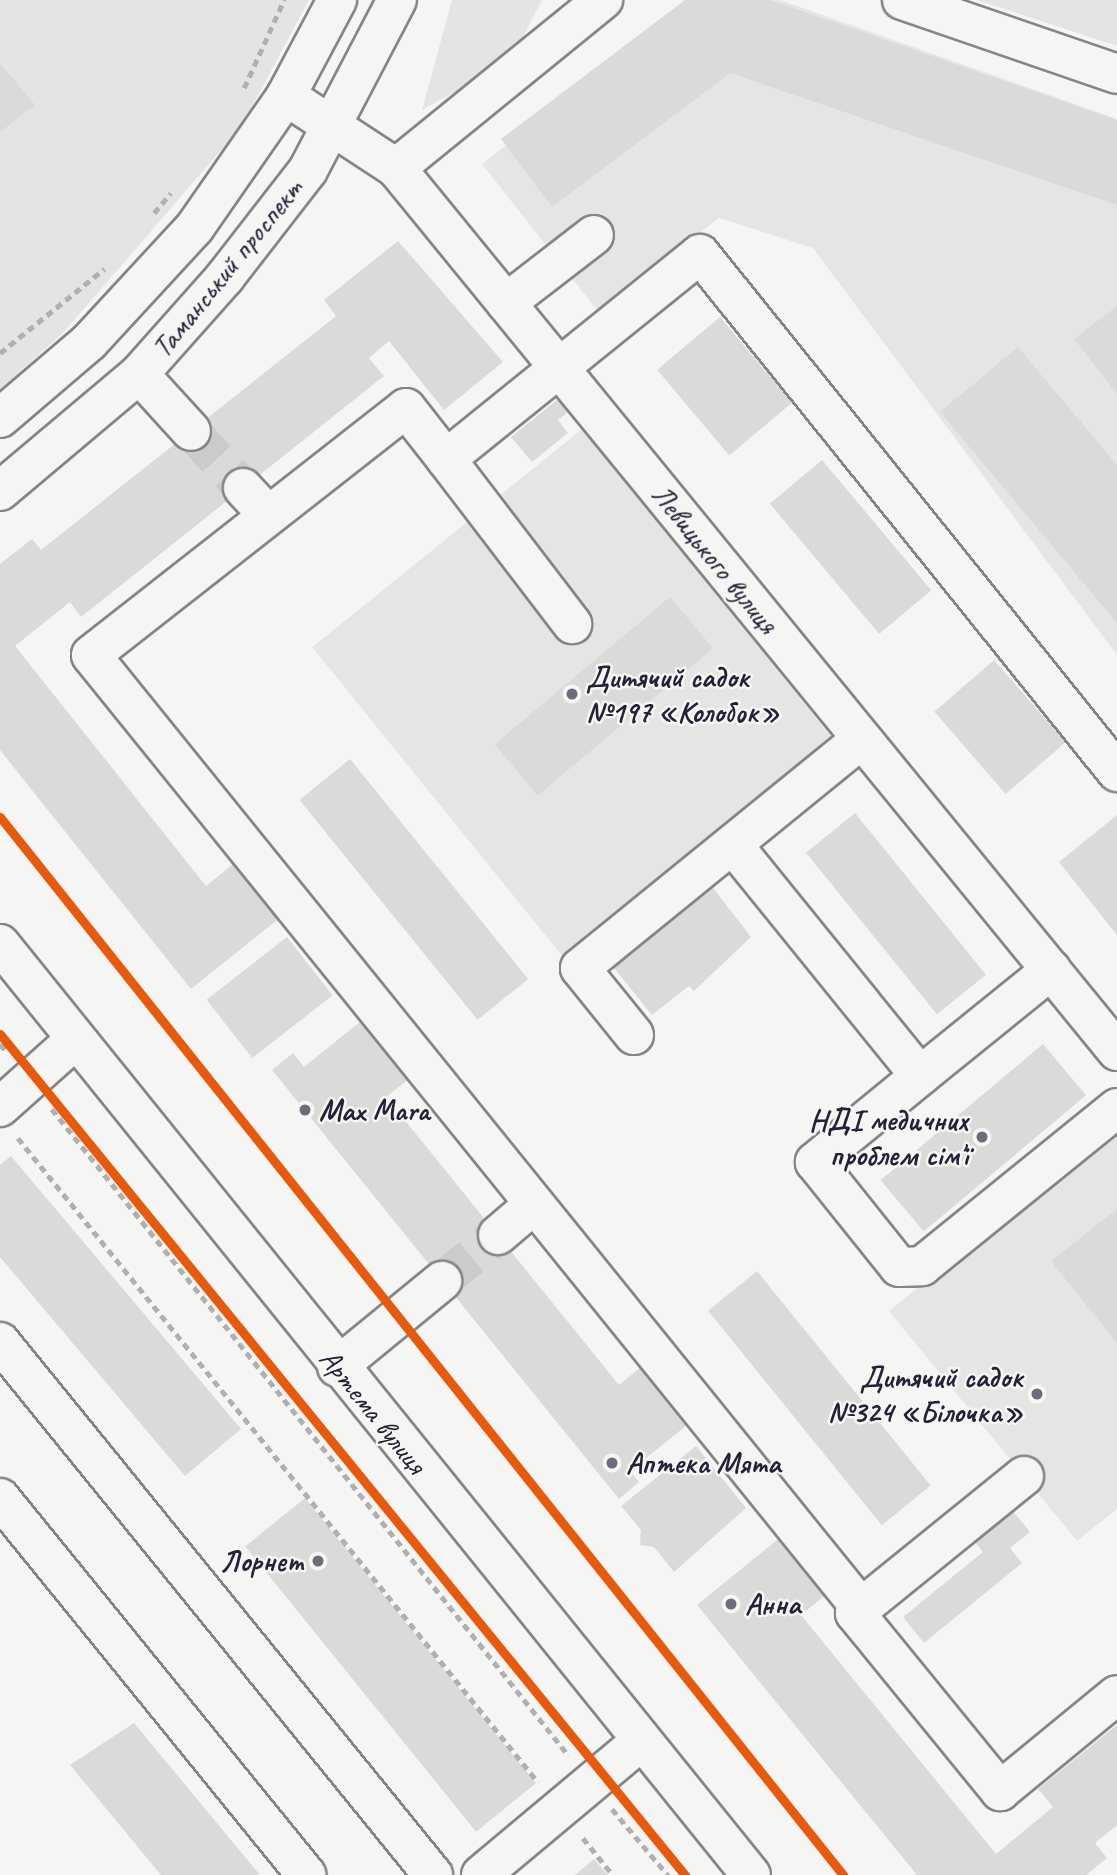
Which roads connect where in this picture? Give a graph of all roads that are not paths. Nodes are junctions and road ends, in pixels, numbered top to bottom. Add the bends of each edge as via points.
1 (337, 0) edge
2 (397, 0) edge
3 (603, 0) edge
4 (902, 0) edge
5 (1117, 74) edge
6 (286, 96) junction
7 (334, 127) junction
8 (396, 168) junction
9 (594, 236) dead end
10 (506, 303) junction
11 (560, 368) junction
12 (139, 374) junction
13 (0, 418) edge
14 (191, 431) tunnel mouth
15 (446, 459) junction
16 (243, 488) tunnel mouth
17 (0, 491) edge
18 (268, 515) junction
19 (572, 624) dead end
20 (862, 739) junction
21 (1117, 772) edge
22 (733, 845) junction
23 (0, 944) edge
24 (1051, 970) junction
25 (634, 1035) dead end
26 (75, 1040) junction
27 (1117, 1051) edge
28 (920, 1076) junction
29 (1117, 1108) edge
30 (4, 1117) edge
31 (532, 1206) junction
32 (498, 1235) tunnel mouth
33 (442, 1281) tunnel mouth
34 (0, 1342) edge
35 (337, 1367) junction
36 (1024, 1476) dead end
37 (0, 1498) edge
38 (861, 1608) junction
39 (1117, 1695) edge
40 (641, 1741) junction
41 (306, 1875) edge
42 (433, 1875) edge
43 (481, 1875) edge
44 (751, 1875) edge

1 - 6 street, Таманський проспект
2 - 7 street, Таманський проспект
3 - 8 street
4 - 5 street
6 - 7 street, Левицького вулиця
6 - 13 street, Таманський проспект via 237,173 143,287
7 - 8 street, Левицького вулиця
7 - 12 street, Таманський проспект via 233,267
8 - 10 street, Левицького вулиця
9 - 10 street
10 - 11 street, Левицького вулиця
11 - 15 street
11 - 20 street, Левицького вулиця
11 - 21 street via 700,254
12 - 14 street
12 - 17 street, Таманський проспект
15 - 18 street via 406,408
15 - 19 street
16 - 18 street
18 - 31 street via 91,654
20 - 22 street
20 - 24 street, Левицького вулиця
22 - 25 street via 580,968
22 - 28 street
23 - 26 street, Артема вулиця
24 - 27 street, Левицького вулиця
24 - 28 street
26 - 30 street via 32,1078
26 - 35 street, Артема вулиця
28 - 29 street via 815,1163 899,1267 922,1266
31 - 32 street
31 - 38 street
33 - 35 street
34 - 42 street
35 - 40 street, Артема вулиця
36 - 38 street
37 - 41 street
38 - 39 street via 855,1613 1000,1791
40 - 43 street
40 - 44 street, Артема вулиця

